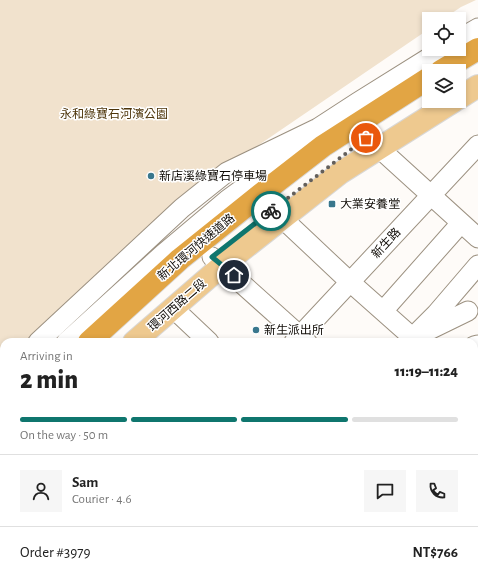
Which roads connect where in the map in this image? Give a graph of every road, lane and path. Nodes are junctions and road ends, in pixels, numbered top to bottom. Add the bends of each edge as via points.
1 (478, 28) edge
2 (466, 36) edge
3 (478, 44) edge
4 (478, 49) edge
5 (433, 56) edge
6 (445, 64) edge
7 (453, 64) edge
8 (478, 71) edge
9 (466, 78) edge
10 (422, 79) edge
11 (422, 82) edge
12 (478, 86) edge
13 (466, 94) edge
14 (422, 104) edge
15 (443, 108) edge
16 (318, 128) junction
17 (478, 145) edge
18 (379, 148) junction
19 (430, 196) junction
20 (282, 218) junction
21 (472, 230) edge
22 (217, 261) junction
23 (478, 265) edge
24 (350, 282) junction
25 (173, 308) junction
26 (383, 311) junction
27 (468, 311) dead end
28 (42, 338) edge
29 (70, 338) edge
30 (87, 338) edge
31 (93, 338) edge
32 (124, 338) edge
33 (139, 338) edge
34 (200, 338) edge
35 (298, 338) edge
36 (302, 338) edge
37 (410, 338) edge
38 (414, 338) edge
39 (416, 338) edge

1 - 2 street
3 - 6 street
4 - 7 highway
5 - 16 street
8 - 9 main road
10 - 30 street via 319,145 178,256
11 - 31 highway, 新北環河快速道路 via 323,146 261,194 180,259
12 - 13 main road
14 - 22 main road, 環河西路二段 via 366,138
15 - 18 main road, 環河西路二段
16 - 28 street via 227,172 182,208
16 - 29 street via 308,142 215,209
17 - 19 street, 新生路
18 - 19 street
18 - 20 main road, 環河西路二段 via 340,173
19 - 21 street
19 - 24 street, 新生路
20 - 22 main road, 環河西路二段
20 - 24 street
21 - 26 street
22 - 25 main road, 環河西路二段
22 - 32 main road, 環河西路二段
22 - 35 street
23 - 38 street
24 - 26 street
24 - 36 street, 新生路
25 - 33 main road, 環河西路二段
25 - 34 street
26 - 37 street
27 - 39 street

